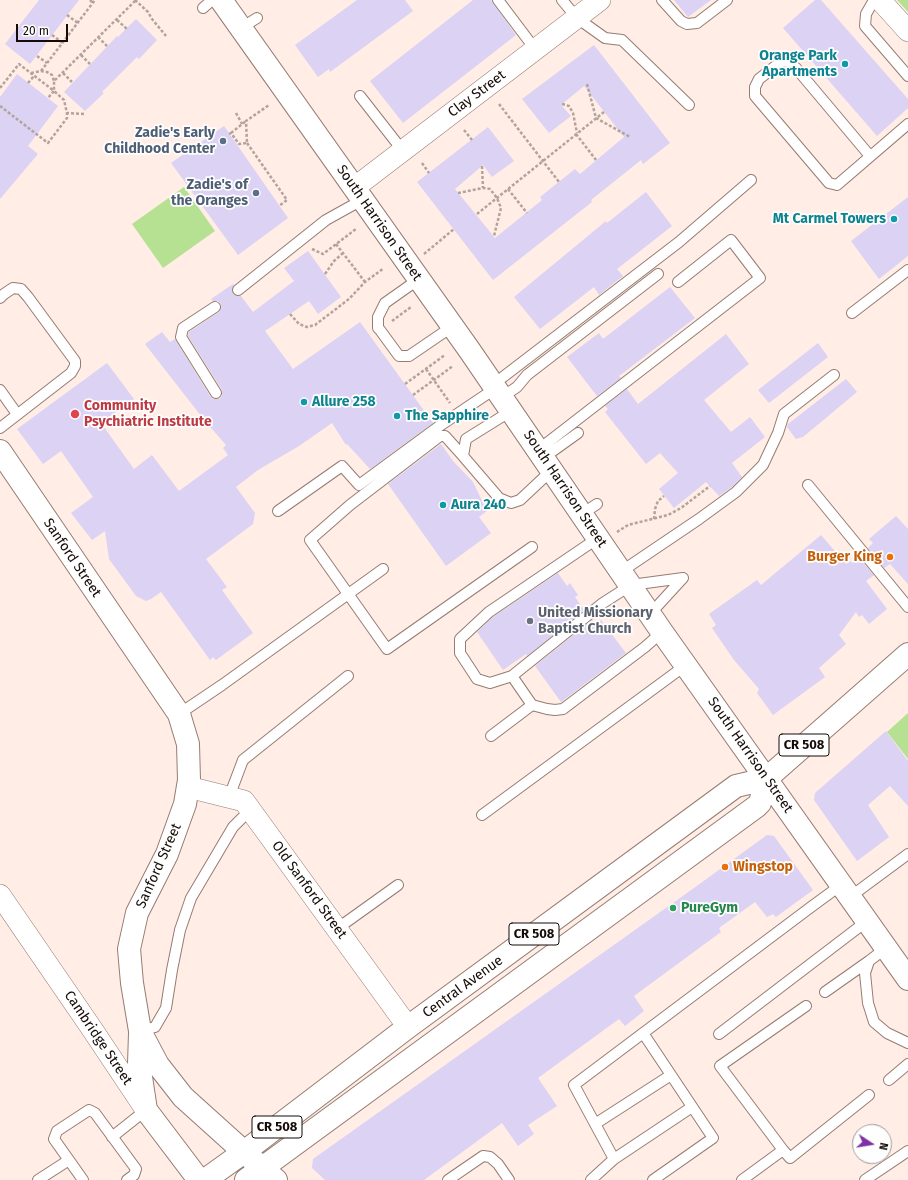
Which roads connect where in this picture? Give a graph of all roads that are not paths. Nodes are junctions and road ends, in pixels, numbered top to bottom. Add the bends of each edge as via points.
1 (212, 0) edge
2 (498, 0) edge
3 (562, 0) edge
4 (600, 0) edge
5 (662, 0) edge
6 (727, 0) edge
7 (874, 0) edge
8 (880, 0) edge
9 (212, 4) edge
10 (577, 18) junction
11 (908, 31) edge
12 (536, 49) junction
13 (908, 76) edge
14 (360, 96) dead end
15 (689, 105) dead end
16 (908, 124) edge
17 (403, 150) junction
18 (870, 156) junction
19 (751, 180) dead end
20 (358, 194) junction
21 (419, 269) junction
22 (908, 270) edge
23 (658, 274) dead end
24 (678, 282) dead end
25 (238, 290) dead end
26 (0, 298) edge
27 (214, 307) dead end
28 (852, 313) dead end
29 (453, 326) junction
30 (834, 375) dead end
31 (0, 390) edge
32 (216, 393) dead end
33 (500, 395) junction
34 (17, 414) junction
35 (0, 428) edge
36 (578, 433) dead end
37 (0, 451) edge
38 (463, 456) junction
39 (544, 459) junction
40 (808, 485) dead end
41 (278, 510) dead end
42 (606, 536) junction
43 (532, 547) dead end
44 (384, 569) dead end
45 (626, 578) junction
46 (349, 594) junction
47 (908, 607) edge
48 (651, 613) junction
49 (662, 632) junction
50 (908, 654) edge
51 (686, 665) junction
52 (348, 676) dead end
53 (512, 676) junction
54 (532, 705) junction
55 (179, 714) junction
56 (491, 736) dead end
57 (766, 779) junction
58 (188, 787) junction
59 (229, 797) junction
60 (250, 810) junction
61 (482, 815) dead end
62 (908, 854) edge
63 (398, 885) dead end
64 (846, 891) junction
65 (0, 895) edge
66 (867, 921) junction
67 (338, 928) junction
68 (886, 948) junction
69 (869, 961) junction
70 (908, 979) edge
71 (826, 992) dead end
72 (806, 1006) dead end
73 (408, 1027) junction
74 (140, 1031) junction
75 (643, 1033) junction
76 (719, 1034) dead end
77 (908, 1043) edge
78 (908, 1064) edge
79 (671, 1074) junction
80 (889, 1080) dead end
81 (869, 1095) dead end
82 (692, 1106) junction
83 (146, 1110) junction
84 (595, 1124) junction
85 (112, 1136) junction
86 (783, 1150) junction
87 (908, 1151) edge
88 (244, 1152) junction
89 (614, 1159) junction
90 (69, 1160) junction
91 (261, 1176) edge
92 (38, 1180) edge
93 (83, 1180) edge
94 (127, 1180) edge
95 (199, 1180) edge
96 (204, 1180) edge
97 (448, 1180) edge
98 (509, 1180) edge
99 (591, 1180) edge
100 (653, 1180) edge
101 (742, 1180) edge
102 (865, 1180) edge

1 - 9 lane
2 - 12 lane
3 - 10 lane
4 - 10 street, Clay Street
5 - 6 lane via 687,24 697,23
7 - 13 lane via 866,14 865,26
8 - 11 street
9 - 20 main road, South Harrison Street via 249,23
10 - 12 street, Clay Street
10 - 15 lane via 605,38 622,40
12 - 17 street, Clay Street
14 - 17 lane
16 - 18 lane
17 - 20 street, Clay Street
18 - 18 lane via 796,68 788,62 782,60 759,79 755,87 755,96 829,183 837,185
19 - 33 lane via 679,242 516,367
20 - 21 main road, South Harrison Street
20 - 25 lane
21 - 29 main road, South Harrison Street
21 - 29 lane via 385,303 378,316 378,328 399,356 409,356
22 - 28 lane
23 - 33 lane via 527,375 517,386
24 - 39 lane via 731,240 760,278
26 - 34 lane via 12,288 21,289 74,361 75,366 71,373
27 - 32 lane via 182,328 181,337
29 - 33 main road, South Harrison Street
30 - 45 lane via 784,414 763,465 736,492
31 - 34 lane
33 - 38 lane via 466,439
33 - 39 main road, South Harrison Street
33 - 41 lane via 458,414 359,485 342,466
34 - 35 lane
36 - 39 lane
37 - 55 main road, Sanford Street
38 - 39 lane via 499,498 511,503 520,500
38 - 46 lane via 445,436 440,436 350,505 310,540
39 - 42 main road, South Harrison Street via 589,509
40 - 47 lane
42 - 45 main road, South Harrison Street
42 - 53 lane via 489,612 460,638 460,654 477,680 490,683
43 - 46 lane via 387,649
44 - 46 lane
45 - 48 main road, South Harrison Street
45 - 48 lane via 683,578
45 - 53 lane via 604,603
46 - 55 lane
48 - 49 main road, South Harrison Street
49 - 51 main road, South Harrison Street
49 - 54 lane via 646,647 563,709 547,709
50 - 57 main road, Central Avenue / CR 508
51 - 57 main road, South Harrison Street
51 - 61 lane
52 - 59 lane via 243,760
53 - 54 lane
54 - 56 lane
55 - 58 main road, Sanford Street via 188,744
57 - 64 main road, South Harrison Street
57 - 73 main road, Central Avenue / CR 508 via 736,786
57 - 91 main road, Central Avenue / CR 508 via 760,804
58 - 59 street, Old Sanford Street
58 - 74 main road, Sanford Street via 185,804 167,854 137,914 129,949
59 - 60 street, Old Sanford Street via 244,801
60 - 67 street, Old Sanford Street
60 - 74 lane via 232,828 191,898 180,930 166,1008 155,1027
62 - 64 lane
63 - 67 lane
64 - 66 main road, South Harrison Street
64 - 75 lane
65 - 83 street, Cambridge Street
66 - 68 main road, South Harrison Street
66 - 76 lane
67 - 73 street, Old Sanford Street
68 - 69 lane
68 - 70 main road, South Harrison Street
69 - 71 lane
69 - 77 lane via 865,973 868,1003 874,1022 887,1033
72 - 86 lane via 720,1066
73 - 88 main road, Central Avenue / CR 508
74 - 83 main road via 139,1064
74 - 88 main road, Sanford Street via 158,1065 183,1097
75 - 79 lane
75 - 84 lane via 574,1085
78 - 80 lane
79 - 82 lane
79 - 84 lane
81 - 86 lane via 790,1158
82 - 89 lane
82 - 100 lane via 713,1138
83 - 85 lane
83 - 95 main road, Cambridge Street
84 - 89 lane
85 - 90 lane via 95,1113 89,1110 57,1131 54,1139
85 - 94 lane via 136,1169 134,1175
86 - 101 lane
87 - 102 lane
88 - 91 main road, Sanford Street
88 - 96 main road, Central Avenue / CR 508
89 - 99 lane
90 - 92 lane
90 - 93 lane
97 - 98 lane via 483,1156 490,1157 498,1164

